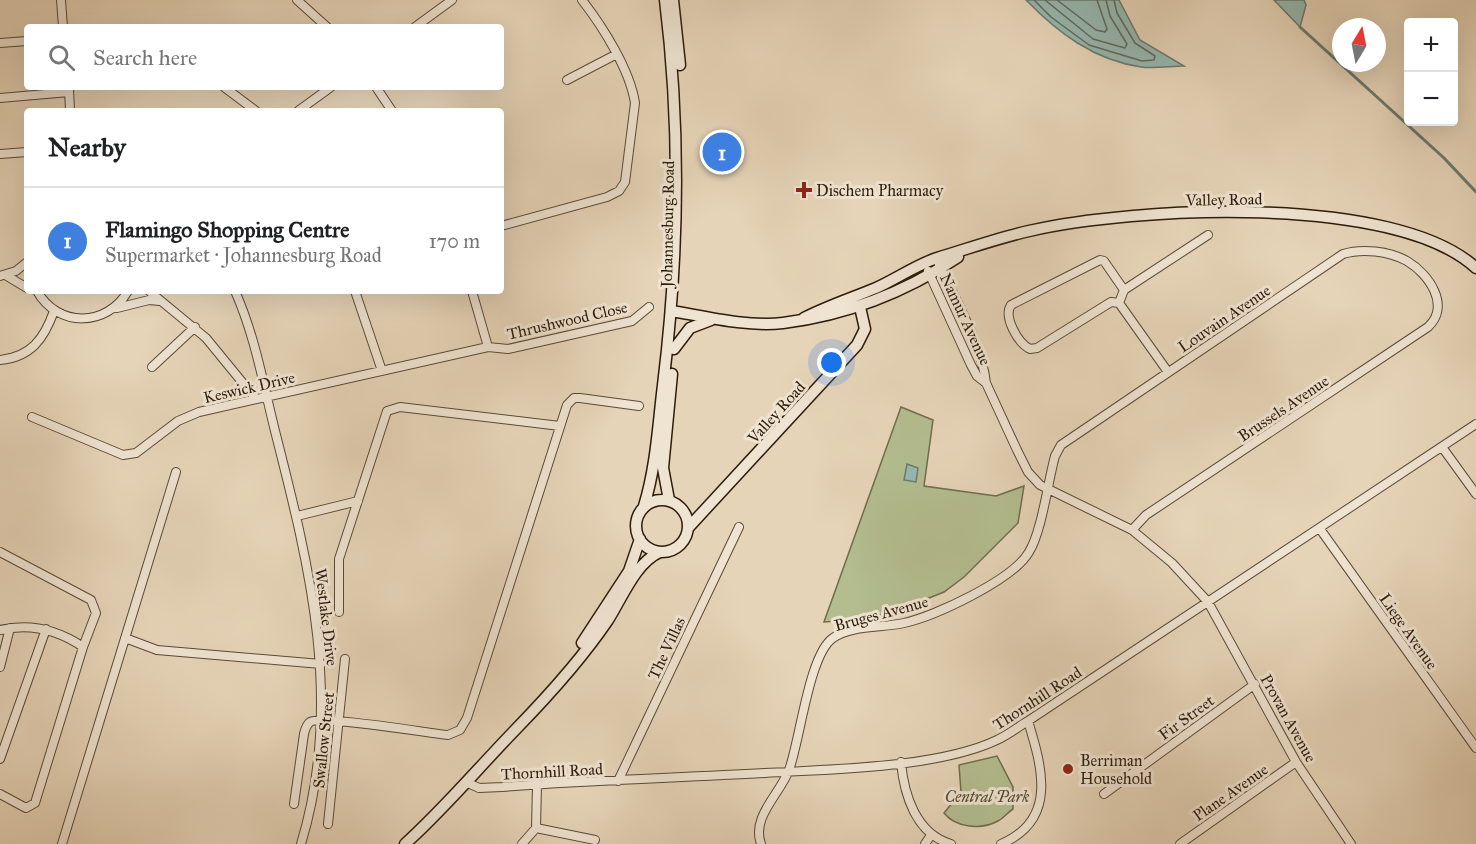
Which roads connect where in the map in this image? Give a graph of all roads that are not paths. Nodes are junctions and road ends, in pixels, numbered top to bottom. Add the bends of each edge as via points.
1 (61, 0) edge
2 (297, 0) edge
3 (452, 0) edge
4 (582, 0) edge
5 (665, 0) edge
6 (673, 0) edge
7 (63, 24) edge
8 (324, 24) edge
9 (419, 24) edge
10 (24, 41) edge
11 (0, 43) edge
12 (615, 55) junction
13 (567, 80) dead end
14 (69, 90) edge
15 (228, 90) edge
16 (327, 90) edge
17 (378, 90) edge
18 (0, 98) edge
19 (70, 108) edge
20 (252, 108) edge
21 (302, 108) edge
22 (390, 108) edge
23 (24, 152) edge
24 (0, 154) edge
25 (504, 224) edge
26 (1208, 236) dead end
27 (938, 263) junction
28 (24, 264) edge
29 (1476, 268) edge
30 (927, 269) junction
31 (3, 276) edge
32 (24, 286) edge
33 (1124, 290) junction
34 (35, 294) edge
35 (39, 294) edge
36 (126, 294) edge
37 (152, 294) edge
38 (236, 294) edge
39 (356, 294) edge
40 (473, 294) edge
41 (42, 300) junction
42 (160, 301) junction
43 (1119, 303) junction
44 (1438, 303) joint
45 (649, 307) dead end
46 (860, 307) junction
47 (114, 309) junction
48 (54, 311) junction
49 (676, 311) junction
50 (804, 318) junction
51 (729, 320) junction
52 (195, 327) junction
53 (488, 347) junction
54 (674, 348) junction
55 (0, 360) edge
56 (152, 367) dead end
57 (382, 371) junction
58 (1168, 372) junction
59 (986, 383) junction
60 (267, 396) junction
61 (256, 399) junction
62 (639, 406) dead end
63 (32, 417) dead end
64 (1476, 424) edge
65 (560, 426) junction
66 (660, 447) junction
67 (1442, 447) junction
68 (176, 472) dead end
69 (1046, 490) junction
70 (1476, 495) edge
71 (358, 501) junction
72 (669, 501) junction
73 (714, 502) junction
74 (644, 506) junction
75 (684, 511) junction
76 (297, 516) junction
77 (739, 527) dead end
78 (688, 528) junction
79 (1320, 529) junction
80 (1132, 530) junction
81 (640, 539) junction
82 (0, 552) edge
83 (660, 552) junction
84 (1208, 602) junction
85 (339, 612) dead end
86 (10, 628) junction
87 (46, 629) junction
88 (0, 630) edge
89 (125, 638) junction
90 (83, 647) junction
91 (345, 659) dead end
92 (321, 664) junction
93 (0, 667) edge
94 (1255, 684) junction
95 (320, 720) junction
96 (1028, 721) junction
97 (340, 722) junction
98 (518, 726) junction
99 (1476, 748) edge
100 (0, 759) edge
101 (901, 762) junction
102 (1296, 762) junction
103 (789, 771) junction
104 (618, 781) junction
105 (468, 783) junction
106 (537, 784) junction
107 (0, 794) edge
108 (1104, 794) dead end
109 (294, 804) dead end
110 (328, 824) dead end
111 (537, 828) junction
112 (930, 835) junction
113 (595, 840) dead end
114 (1020, 840) edge
115 (62, 844) edge
116 (301, 844) edge
117 (405, 844) edge
118 (522, 844) edge
119 (761, 844) edge
120 (925, 844) edge
121 (951, 844) edge
122 (1001, 844) edge
123 (1180, 844) edge
124 (1351, 844) edge

1 - 7 street
2 - 8 street
3 - 9 street
4 - 12 street
5 - 49 street, Johannesburg Road via 677,129
6 - 49 street, Johannesburg Road via 684,129
10 - 11 street
12 - 13 street
12 - 25 street via 629,78 635,103 626,182 607,197
14 - 18 street
14 - 19 street
15 - 20 street
16 - 21 street
17 - 22 street
23 - 24 street
26 - 33 street
27 - 29 street, Valley Road via 1029,231 1070,224 1186,214 1292,214 1388,226 1449,249
27 - 30 street, Valley Road
27 - 59 street, Namur Avenue via 976,347
28 - 31 street
30 - 46 street
30 - 50 street
30 - 59 street, Namur Avenue via 971,365
31 - 32 street
33 - 43 street
33 - 43 street via 1100,260 1011,305 1008,315 1023,345 1034,350 1111,302
34 - 41 street
35 - 41 street
36 - 47 street
37 - 42 street
38 - 60 street, Westlake Drive via 255,342
39 - 57 street
40 - 53 street
41 - 48 street
42 - 47 street
42 - 52 street
43 - 58 street
44 - 58 street, Louvain Avenue via 1429,283 1406,260 1353,251 1342,254
44 - 80 street, Brussels Avenue via 1435,321 1428,327 1146,515
45 - 53 street, Thrushwood Close via 632,321 508,349
46 - 50 street
46 - 73 street, Valley Road via 865,328 857,345
47 - 48 street via 84,320
48 - 55 street via 40,341 25,355
49 - 51 street
49 - 54 street, Johannesburg Road
49 - 66 street, Johannesburg Road
50 - 51 street via 782,323
51 - 54 street via 698,323
52 - 56 street
52 - 61 street
53 - 57 street, Keswick Drive
54 - 66 street, Johannesburg Road
57 - 60 street, Keswick Drive
58 - 69 street, Louvain Avenue via 1061,445
59 - 69 street, Namur Avenue via 1028,472
60 - 61 street, Keswick Drive
60 - 76 street, Westlake Drive
61 - 63 street, Keswick Drive via 187,416 129,455
62 - 65 street via 573,399
64 - 67 street, Thornhill Road
65 - 71 street via 393,407 383,419
65 - 97 street via 460,730 448,735
66 - 72 street
66 - 74 street
67 - 70 street
67 - 79 street, Thornhill Road
68 - 89 street
69 - 80 street, Namur Avenue
69 - 103 street, Bruges Avenue via 1029,552 997,579 923,619 850,632 827,643 817,662
71 - 76 street
71 - 85 street via 339,559
72 - 74 street via 652,501
72 - 75 street
73 - 75 street
73 - 78 street, Valley Road
74 - 81 street via 636,522
75 - 78 street
76 - 92 street, Westlake Drive via 315,604
77 - 104 street, The Villas
78 - 83 street via 687,536 676,548
79 - 84 street, Thornhill Road
79 - 99 street, Liege Avenue
80 - 84 street, Namur Avenue via 1172,563
81 - 83 street via 645,546
81 - 98 street via 629,572 607,607
82 - 90 street via 91,600 96,613
83 - 98 street via 646,560 573,668
84 - 94 street, Provan Avenue
84 - 96 street, Thornhill Road
86 - 87 street
86 - 88 street
86 - 93 street
87 - 90 street
87 - 100 street
89 - 92 street via 157,650
89 - 115 street
90 - 107 street via 36,803 26,807
91 - 97 street, Swallow Street
92 - 95 street, Westlake Drive
94 - 102 street, Provan Avenue
94 - 108 street, Fir Street
95 - 97 street
95 - 109 street via 307,724
95 - 116 street, Westlake Drive via 314,786
96 - 101 street, Thornhill Road via 998,740 973,749
96 - 114 street via 1040,762 1041,794 1037,810
97 - 110 street, Swallow Street
98 - 105 street
101 - 103 street, Thornhill Road
101 - 112 street via 908,798
102 - 123 street, Plane Avenue
102 - 124 street, Provan Avenue
103 - 104 street, Thornhill Road
103 - 119 street via 761,820
104 - 106 street, Thornhill Road
105 - 106 street, Thornhill Road via 479,788
105 - 117 street
106 - 111 street
111 - 113 street
111 - 118 street
112 - 120 street
112 - 121 street
114 - 122 street

